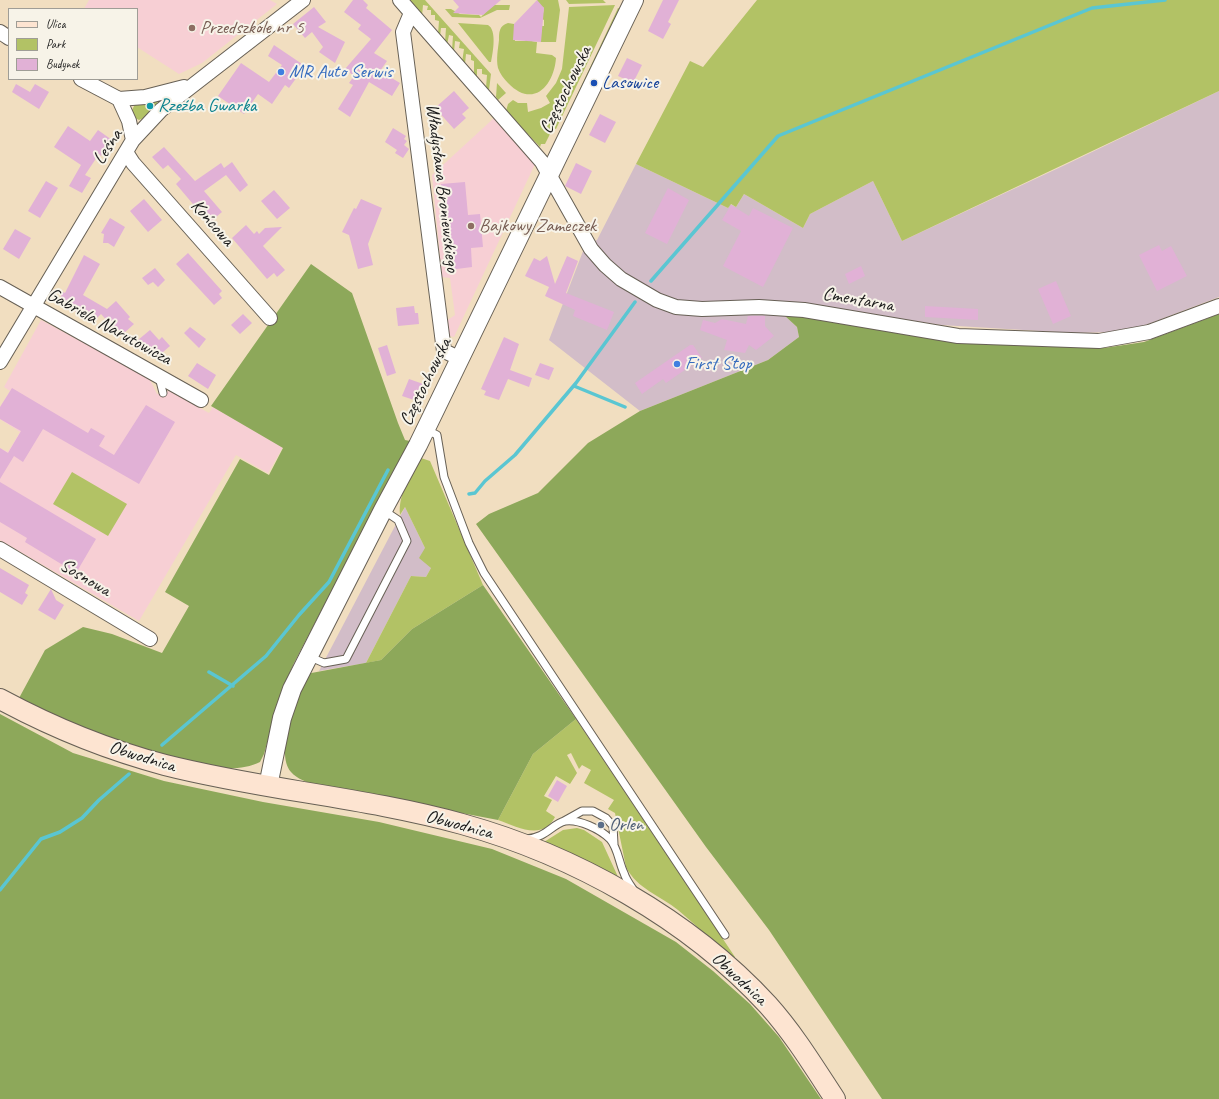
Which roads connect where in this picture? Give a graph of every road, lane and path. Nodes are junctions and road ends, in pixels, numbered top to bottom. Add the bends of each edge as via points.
1 (303, 0) edge
2 (400, 0) edge
3 (634, 0) edge
4 (411, 13) junction
5 (83, 80) edge
6 (192, 84) junction
7 (119, 99) junction
8 (129, 146) junction
9 (550, 173) junction
10 (0, 288) edge
11 (1219, 306) edge
12 (33, 307) junction
13 (270, 318) dead end
14 (461, 359) junction
15 (0, 362) edge
16 (158, 376) junction
17 (163, 392) dead end
18 (201, 400) dead end
19 (426, 429) junction
20 (383, 510) junction
21 (0, 549) edge
22 (150, 640) dead end
23 (308, 656) junction
24 (0, 699) edge
25 (268, 786) junction
26 (563, 822) junction
27 (498, 835) junction
28 (614, 846) junction
29 (644, 905) junction
30 (725, 935) dead end
31 (835, 1099) edge

1 - 6 street, Leśna
2 - 4 street
3 - 9 street, Częstochowska
4 - 9 street via 538,156
4 - 14 street, Władysława Broniewskiego via 403,32 444,350
5 - 7 street
6 - 7 street via 162,93
6 - 8 street, Leśna via 161,110
7 - 8 street via 129,121
8 - 12 street, Leśna
8 - 13 street, Końcowa via 133,163
9 - 11 street, Cmentarna via 553,183 591,248 605,265 639,291 676,307 804,310 958,336 1099,341 1149,332
9 - 14 street, Częstochowska
10 - 12 street, Gabriela Narutowicza
12 - 15 street, Leśna
12 - 16 street, Gabriela Narutowicza
14 - 19 street, Częstochowska
16 - 17 lane
16 - 18 street, Gabriela Narutowicza
19 - 20 street, Częstochowska
19 - 30 lane via 437,435 444,477 469,543 484,573
20 - 23 street, Częstochowska
20 - 23 lane via 398,520 407,541 346,659 324,663
21 - 22 street, Sosnowa
23 - 25 street, Częstochowska via 282,718
24 - 25 main road, Obwodnica via 64,729 137,757 186,770
25 - 27 main road, Obwodnica via 414,813
26 - 27 lane via 535,838
26 - 28 lane via 586,825 610,839
26 - 28 lane via 582,811 593,811 606,818 613,826
27 - 29 main road, Obwodnica via 567,862
28 - 29 lane via 624,875
29 - 31 main road, Obwodnica via 710,952 753,989 789,1031

